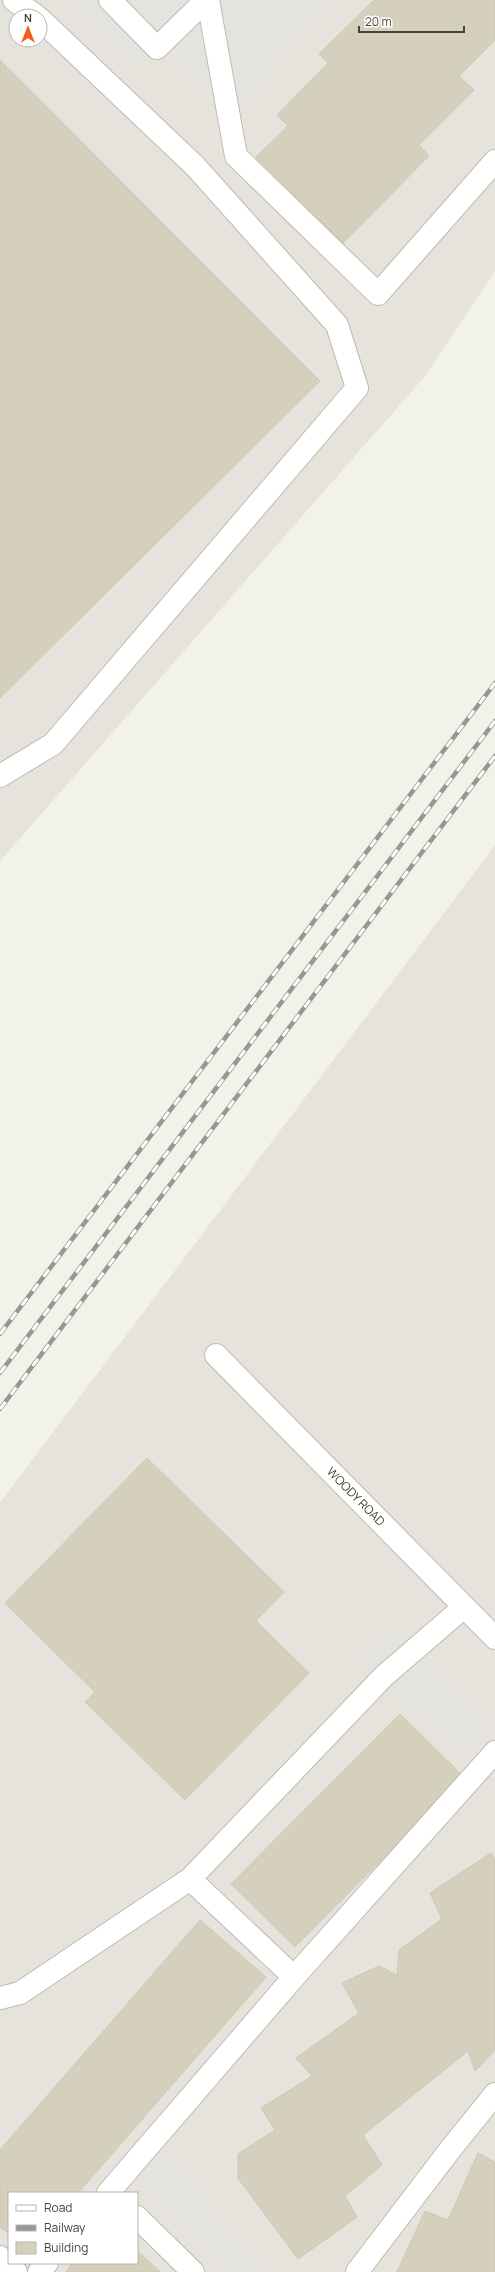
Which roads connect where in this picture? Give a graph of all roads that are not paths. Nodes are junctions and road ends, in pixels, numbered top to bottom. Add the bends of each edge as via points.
1 (14, 0) edge
2 (110, 0) edge
3 (207, 0) edge
4 (25, 8) edge
5 (48, 28) edge
6 (495, 161) edge
7 (0, 776) edge
8 (216, 1355) dead end
9 (464, 1607) junction
10 (495, 1638) edge
11 (495, 1752) edge
12 (190, 1879) junction
13 (294, 1977) junction
14 (0, 1998) edge
15 (495, 2094) edge
16 (488, 2115) edge
17 (110, 2192) edge
18 (138, 2218) edge
19 (0, 2257) edge
20 (46, 2264) edge
21 (16, 2272) edge
22 (39, 2272) edge
23 (193, 2272) edge
24 (357, 2272) edge

1 - 4 street
2 - 3 street via 157,48
3 - 6 street via 236,156 378,294
5 - 7 street via 195,166 337,325 356,388 53,744
8 - 9 street, WOODY ROAD
9 - 10 street, WOODY ROAD
9 - 12 street via 384,1676
11 - 13 street
12 - 13 street
12 - 14 street via 20,1993
13 - 17 street
15 - 16 street
16 - 24 street via 449,2150
18 - 23 street
19 - 21 street
20 - 22 street

